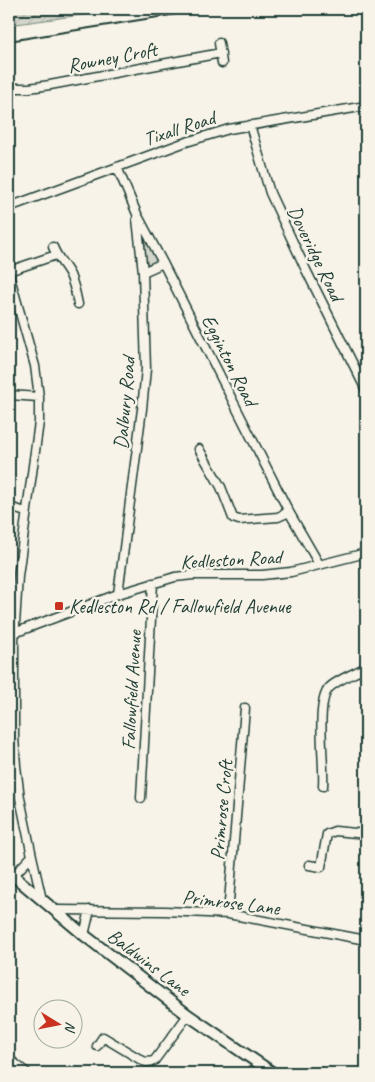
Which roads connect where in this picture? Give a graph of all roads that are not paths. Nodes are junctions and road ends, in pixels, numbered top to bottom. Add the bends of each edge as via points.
1 (219, 43) dead end
2 (220, 53) junction
3 (222, 63) dead end
4 (9, 88) edge
5 (366, 106) edge
6 (250, 125) junction
7 (118, 167) junction
8 (9, 207) edge
9 (137, 214) junction
10 (53, 247) dead end
11 (56, 256) junction
12 (163, 263) junction
13 (9, 272) edge
14 (143, 272) junction
15 (78, 304) dead end
16 (366, 390) edge
17 (9, 395) edge
18 (39, 397) junction
19 (199, 449) dead end
20 (9, 507) edge
21 (26, 512) junction
22 (289, 512) junction
23 (366, 553) edge
24 (319, 564) junction
25 (153, 583) junction
26 (118, 594) junction
27 (14, 633) junction
28 (366, 667) edge
29 (245, 708) dead end
30 (314, 764) dead end
31 (323, 764) junction
32 (323, 786) dead end
33 (141, 798) dead end
34 (366, 834) edge
35 (32, 856) junction
36 (309, 865) dead end
37 (11, 874) edge
38 (42, 900) junction
39 (55, 910) junction
40 (90, 910) junction
41 (228, 914) junction
42 (84, 935) junction
43 (366, 940) edge
44 (188, 1015) junction
45 (97, 1046) dead end
46 (9, 1058) edge
47 (27, 1073) edge
48 (272, 1073) edge

1 - 2 street
2 - 3 street
2 - 4 street, Rowney Croft via 50,85
5 - 6 street, Tixall Road
6 - 7 street, Tixall Road via 183,143
6 - 16 street, Doveridge Road via 270,193
7 - 8 street, Tixall Road
7 - 9 street, Egginton Road
9 - 12 street, Egginton Road
9 - 14 street, Dalbury Road
10 - 11 street
11 - 13 street
11 - 15 street via 72,278
12 - 14 street
12 - 22 street, Egginton Road
13 - 18 street via 35,366
14 - 26 street, Dalbury Road via 145,377
17 - 18 street
18 - 21 street via 39,422
19 - 22 street via 221,487 233,518 269,518
20 - 21 street
21 - 27 street
22 - 24 street, Egginton Road
23 - 24 street, Kedleston Road
24 - 25 street, Kedleston Road via 262,576 193,575
25 - 26 street, Kedleston Road
25 - 33 street, Fallowfield Avenue
26 - 27 street, Kedleston Road
27 - 35 street via 16,766
28 - 31 street via 330,687 325,694
29 - 41 street, Primrose Croft
30 - 31 street
31 - 32 street
34 - 36 street via 335,831 327,834 320,866
35 - 37 street
35 - 38 street
37 - 38 street, Baldwins Lane
38 - 39 street, Baldwins Lane
39 - 40 street, Primrose Lane
39 - 42 street, Baldwins Lane
40 - 41 street, Primrose Lane
40 - 42 street
41 - 43 street, Primrose Lane
42 - 44 street, Baldwins Lane
44 - 45 street via 154,1061 143,1061 103,1037
44 - 48 street, Baldwins Lane
46 - 47 street

